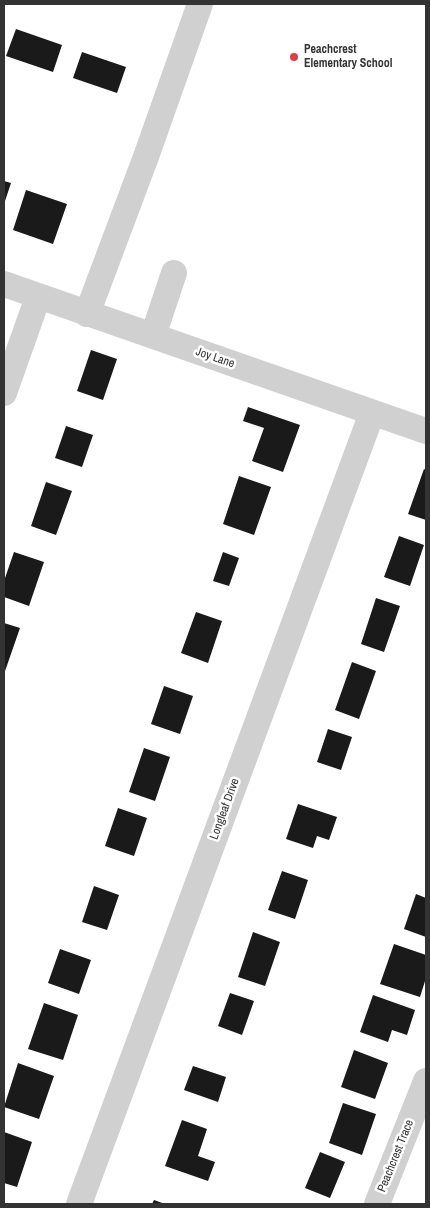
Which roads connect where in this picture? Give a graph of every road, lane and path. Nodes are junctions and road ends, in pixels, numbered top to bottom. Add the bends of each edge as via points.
1 (200, 4) edge
2 (174, 273) dead end
3 (4, 284) edge
4 (38, 296) junction
5 (87, 314) junction
6 (152, 336) junction
7 (4, 393) edge
8 (372, 413) junction
9 (426, 431) edge
10 (426, 1081) edge
11 (79, 1204) edge
12 (377, 1204) edge

1 - 5 street
2 - 6 street
3 - 4 street, Joy Lane
4 - 5 street, Joy Lane
4 - 7 street
5 - 6 street, Joy Lane
6 - 8 street, Joy Lane
8 - 9 street, Joy Lane
8 - 11 street, Longleaf Drive
10 - 12 street, Peachcrest Trace

